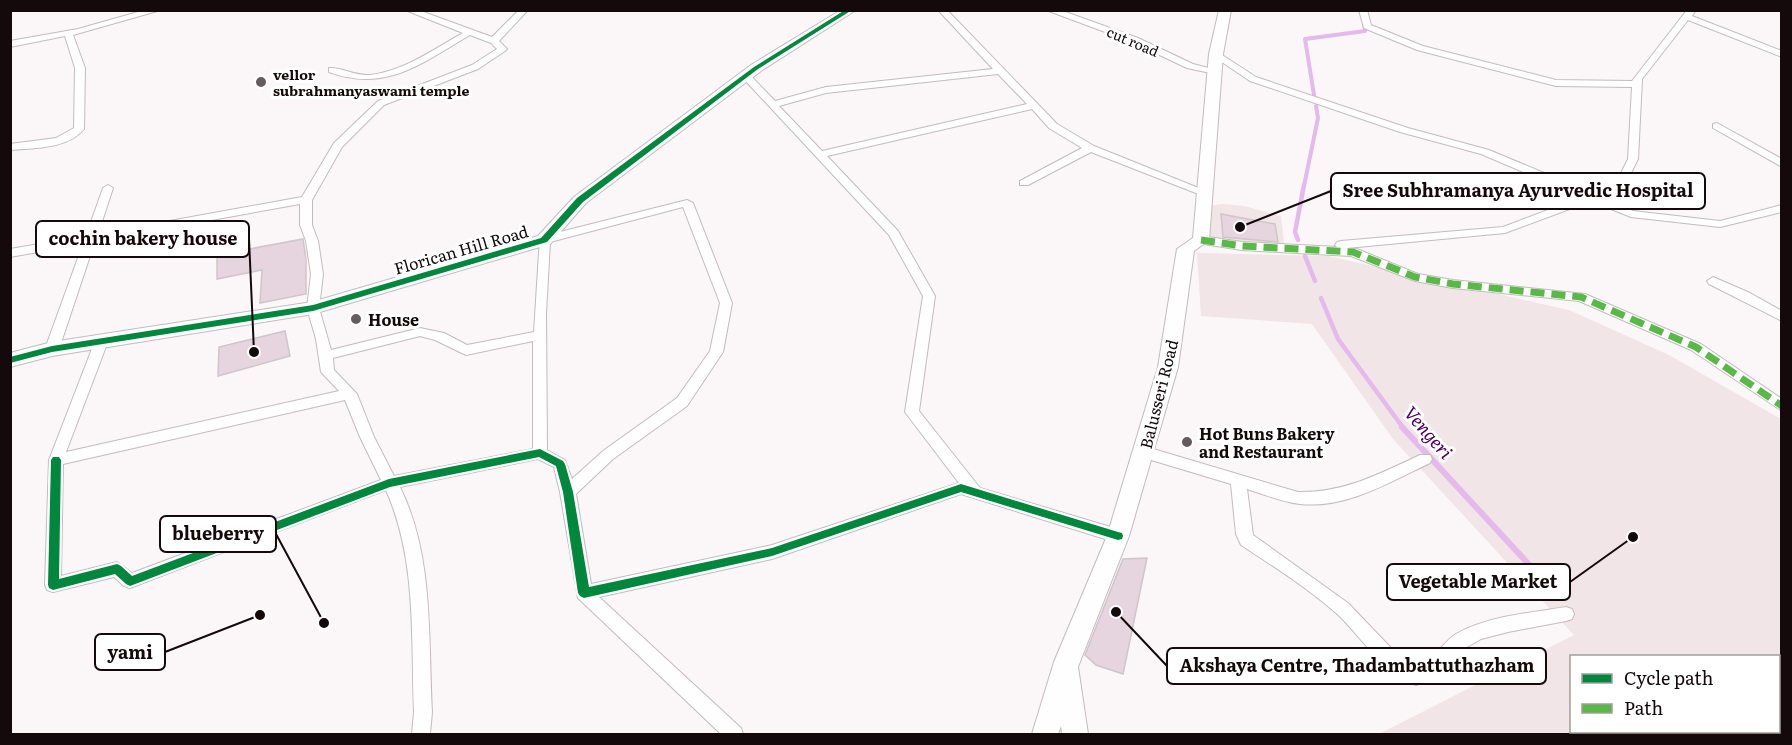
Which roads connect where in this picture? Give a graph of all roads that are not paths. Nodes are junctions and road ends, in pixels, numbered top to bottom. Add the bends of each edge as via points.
1 (157, 10) edge
2 (409, 10) edge
3 (524, 10) edge
4 (850, 10) edge
5 (942, 10) edge
6 (1050, 10) edge
7 (1225, 10) edge
8 (1363, 10) edge
9 (1690, 14) edge
10 (470, 32) junction
11 (68, 33) junction
12 (494, 40) junction
13 (10, 44) edge
14 (1782, 54) edge
15 (1215, 63) junction
16 (332, 70) dead end
17 (999, 71) junction
18 (746, 76) junction
19 (1637, 84) junction
20 (774, 104) junction
21 (1033, 106) junction
22 (1717, 126) dead end
23 (10, 147) edge
24 (1090, 148) junction
25 (822, 154) junction
26 (1782, 164) edge
27 (1024, 183) dead end
28 (108, 188) dead end
29 (1204, 193) junction
30 (1594, 197) junction
31 (306, 200) junction
32 (1782, 208) edge
33 (90, 239) junction
34 (544, 240) junction
35 (1201, 240) junction
36 (1304, 248) junction
37 (10, 253) edge
38 (1713, 281) dead end
39 (313, 308) junction
40 (1782, 317) edge
41 (540, 335) junction
42 (100, 344) junction
43 (52, 349) junction
44 (324, 356) junction
45 (10, 360) edge
46 (350, 394) junction
47 (1782, 406) edge
48 (1143, 452) junction
49 (540, 453) junction
50 (1425, 459) dead end
51 (56, 460) junction
52 (1238, 480) junction
53 (390, 483) junction
54 (568, 492) junction
55 (975, 492) junction
56 (1118, 536) junction
57 (584, 593) junction
58 (1566, 614) dead end
59 (1067, 662) junction
60 (421, 735) edge
61 (734, 735) edge
62 (1045, 735) edge
63 (1075, 735) edge

1 - 11 street
2 - 10 street
3 - 12 street
4 - 18 main road, Florican Hill Road
5 - 17 street
6 - 15 street, cut road via 1135,40 1190,66
7 - 15 main road
8 - 19 street via 1367,26 1420,48 1556,83
9 - 14 street
9 - 19 street via 1662,44
10 - 12 street
10 - 16 street via 382,76 364,80
11 - 13 street
11 - 23 street via 80,68 80,129 68,138
12 - 31 street via 502,49 475,67 381,103 338,145
15 - 29 main road
15 - 30 street, cut road via 1404,130 1485,152
17 - 20 street via 826,90
17 - 21 street
18 - 20 street
18 - 34 main road, Florican Hill Road via 580,200
19 - 30 street via 1634,159 1619,187
20 - 25 street
21 - 24 street via 1053,126
21 - 25 street
22 - 26 street
24 - 27 street
24 - 29 street
25 - 55 street via 894,232 929,296 912,412
28 - 33 street
29 - 35 main road
30 - 32 street, cut road via 1631,214 1720,224
30 - 36 street via 1505,230
31 - 33 street
31 - 39 street via 306,225 317,274
33 - 37 street
33 - 43 street
34 - 39 main road, Florican Hill Road
34 - 41 street
34 - 54 street via 687,203 726,303 716,352 682,402 608,456
35 - 36 street
35 - 48 main road, Balusseri Road via 1186,249 1168,367
36 - 47 street via 1353,252 1415,277 1453,284 1581,297 1696,347
38 - 40 street
39 - 42 main road, Florican Hill Road
39 - 44 street
41 - 44 street via 466,350 439,336 420,332
41 - 49 street
42 - 43 main road, Florican Hill Road
42 - 51 street
43 - 45 main road, Florican Hill Road
44 - 46 street via 328,372
46 - 51 street
46 - 53 street
48 - 52 street
48 - 56 main road, Balusseri Road
49 - 53 street
49 - 54 street via 560,464
50 - 52 street via 1347,495 1321,500 1299,498
51 - 53 street via 53,585 117,569 130,581
52 - 58 street via 1247,540 1344,609 1402,670 1416,677 1431,673 1454,645 1482,632
53 - 60 street via 413,546
54 - 57 street
55 - 56 street
55 - 57 street via 961,488 772,552
56 - 59 main road, Balusseri Road
57 - 61 street
59 - 62 main road, Balusseri Road
59 - 63 main road

